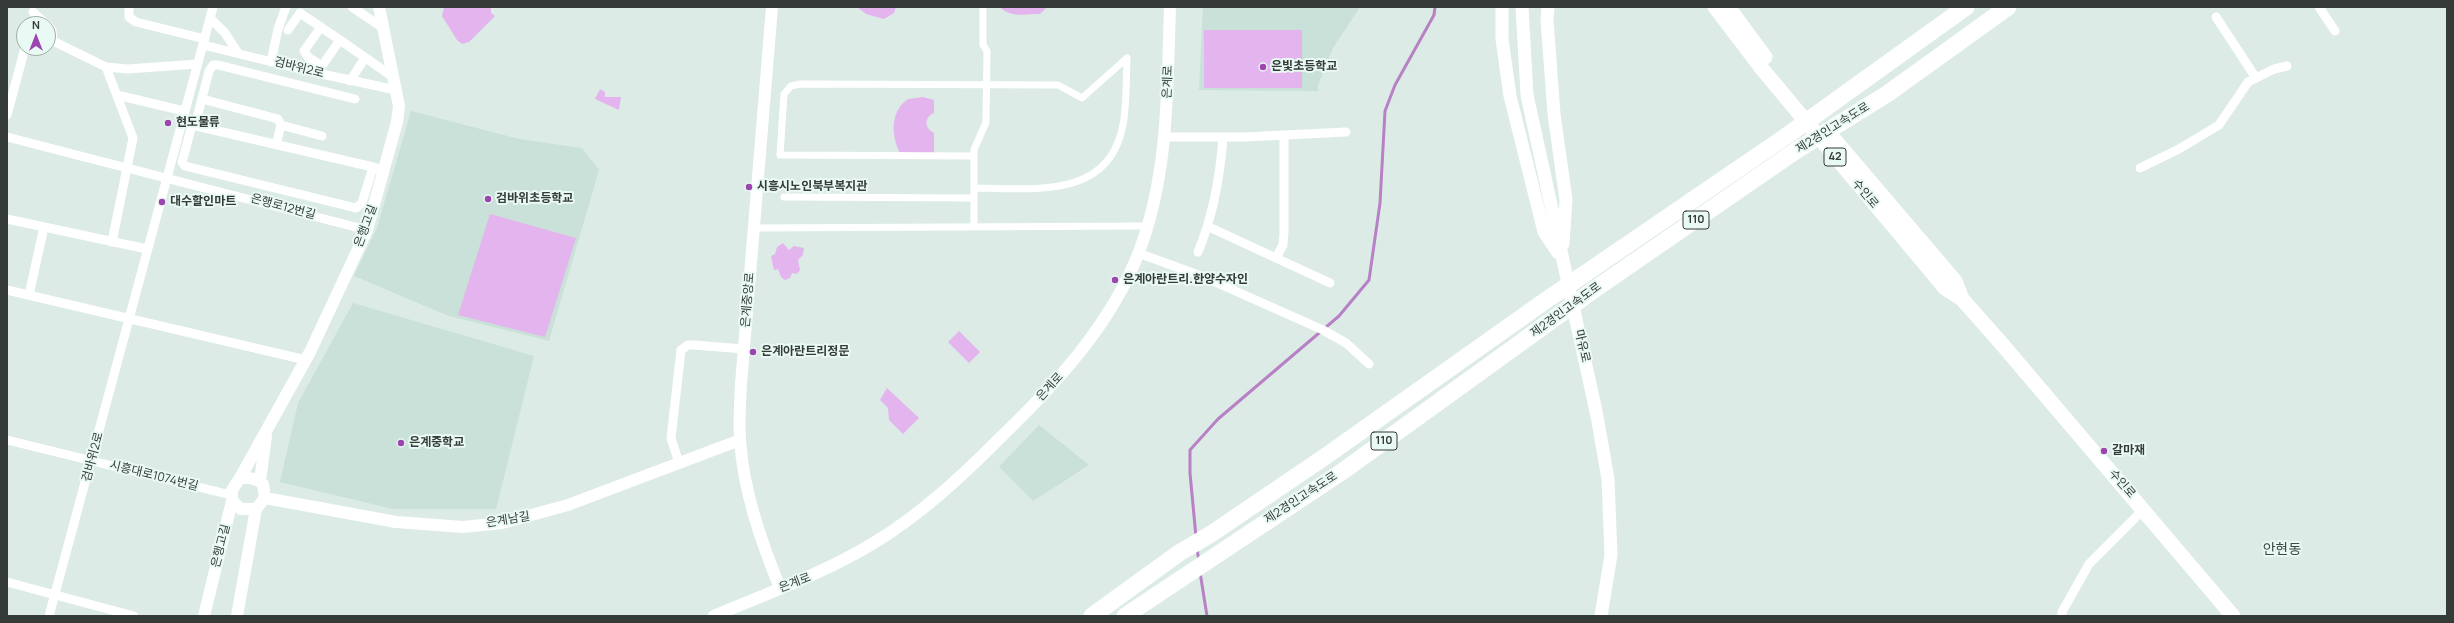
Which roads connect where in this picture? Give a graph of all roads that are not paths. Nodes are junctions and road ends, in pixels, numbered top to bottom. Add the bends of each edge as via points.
1 (129, 7) edge
2 (286, 7) edge
3 (352, 7) edge
4 (380, 7) edge
5 (772, 7) edge
6 (983, 7) edge
7 (1170, 7) edge
8 (1502, 7) edge
9 (1522, 7) edge
10 (1548, 7) edge
11 (1715, 7) edge
12 (1728, 7) edge
13 (1966, 7) edge
14 (2008, 7) edge
15 (2319, 7) edge
16 (211, 11) edge
17 (2216, 17) dead end
18 (321, 27) junction
19 (383, 28) junction
20 (288, 30) dead end
21 (2335, 32) dead end
22 (340, 40) junction
23 (56, 42) edge
24 (204, 42) junction
25 (238, 54) junction
26 (23, 56) edge
27 (366, 58) junction
28 (271, 62) junction
29 (197, 64) junction
30 (2288, 66) dead end
31 (106, 67) junction
32 (320, 69) junction
33 (2256, 78) junction
34 (350, 80) junction
35 (394, 84) junction
36 (986, 84) junction
37 (117, 95) junction
38 (202, 99) junction
39 (355, 99) dead end
40 (184, 111) junction
41 (7, 116) edge
42 (281, 125) junction
43 (195, 126) junction
44 (1346, 132) dead end
45 (1284, 135) junction
46 (322, 136) dead end
47 (7, 137) edge
48 (1166, 137) junction
49 (1223, 138) junction
50 (276, 145) junction
51 (974, 156) junction
52 (128, 167) junction
53 (378, 168) junction
54 (2140, 168) dead end
55 (166, 176) junction
56 (974, 188) junction
57 (784, 197) dead end
58 (974, 198) junction
59 (7, 219) edge
60 (974, 226) junction
61 (1147, 226) junction
62 (44, 227) junction
63 (1209, 227) junction
64 (754, 228) junction
65 (367, 230) junction
66 (112, 242) junction
67 (147, 249) junction
68 (1198, 252) dead end
69 (1138, 253) junction
70 (1276, 258) junction
71 (1562, 259) junction
72 (1330, 284) dead end
73 (7, 290) edge
74 (29, 295) junction
75 (1962, 299) junction
76 (129, 318) junction
77 (744, 349) junction
78 (306, 360) junction
79 (1369, 364) dead end
80 (267, 429) junction
81 (7, 440) edge
82 (740, 440) junction
83 (92, 461) junction
84 (679, 463) junction
85 (240, 478) junction
86 (260, 481) junction
87 (232, 498) junction
88 (265, 498) junction
89 (2144, 508) junction
90 (256, 510) junction
91 (7, 582) edge
92 (780, 588) junction
93 (56, 595) junction
94 (49, 616) edge
95 (134, 616) edge
96 (204, 616) edge
97 (237, 616) edge
98 (714, 616) edge
99 (1092, 616) edge
100 (1125, 616) edge
101 (1601, 616) edge
102 (2062, 616) edge
103 (2233, 616) edge

1 - 24 street, 검바위2로 via 129,17 136,22
2 - 28 street
3 - 19 street
4 - 19 street, 은행고길
5 - 64 street, 은계중앙로
6 - 36 street via 983,45 987,51
7 - 48 street, 은계로
8 - 71 main road via 1502,38 1510,96 1544,232
9 - 71 main road, 마유로 via 1527,95
10 - 71 main road via 1554,114 1566,200
11 - 75 main road, 수인로 / 42 via 1763,70 1945,288
12 - 75 main road, 수인로 / 42 via 1773,66 1955,281
13 - 99 highway, 제2경인고속도로 / 110 via 1785,137 1211,534 1178,553
14 - 100 highway, 제2경인고속도로 / 110 via 1887,94 1797,150 1595,289 1343,471
15 - 21 street
16 - 24 street, 검바위2로
16 - 25 street
17 - 33 street
18 - 20 street via 300,13
18 - 22 street
18 - 32 street via 304,51
19 - 35 street, 은행고길
22 - 27 street
22 - 32 street
23 - 31 street
24 - 25 street, 검바위2로
24 - 29 street, 검바위2로
25 - 28 street, 검바위2로
26 - 41 street
27 - 34 street
27 - 35 street
28 - 32 street, 검바위2로
29 - 31 street via 128,69
29 - 40 street, 검바위2로
30 - 33 street via 2274,69
31 - 37 street
32 - 34 street, 검바위2로
33 - 54 street via 2248,82 2219,125
34 - 35 street, 검바위2로
35 - 53 street, 은행고길 via 399,106 397,122
36 - 51 street via 986,122
36 - 51 street via 800,84 791,86 784,94 780,155
36 - 56 street via 1058,85 1082,98 1127,58 1123,126 1114,149 1099,168 1080,181 1058,188
37 - 40 street
37 - 52 street via 133,138
38 - 39 street via 213,65
38 - 42 street via 278,119
38 - 43 street
40 - 55 street, 검바위2로
42 - 46 street
42 - 50 street
43 - 50 street
43 - 53 street via 192,125 182,162 185,166 356,208 362,203
44 - 45 street
45 - 49 street
45 - 70 street via 1284,233 1283,245
47 - 52 street, 은행로12번길
48 - 49 street
48 - 61 street, 은계로
49 - 63 street via 1222,159
50 - 53 street
51 - 56 street
52 - 55 street, 은행로12번길
52 - 66 street
53 - 65 street, 은행고길
55 - 65 street, 은행로12번길
55 - 67 street, 검바위2로
56 - 58 street
57 - 58 street
58 - 60 street
59 - 62 street
60 - 61 street
60 - 64 street
61 - 69 street, 은계로
62 - 66 street
62 - 74 street
63 - 68 street
63 - 70 street
64 - 77 street, 은계중앙로
65 - 78 street, 은행고길
66 - 67 street
67 - 76 street, 검바위2로
69 - 79 street via 1204,277 1316,327 1346,343
69 - 92 street, 은계로 via 1112,305 1080,352 1027,412 950,487 873,543 813,576
70 - 72 street
71 - 101 main road, 마유로 via 1597,416 1608,479 1611,554
73 - 74 street
74 - 76 street
75 - 89 main road, 수인로 / 42
76 - 78 street
76 - 83 street, 검바위2로
77 - 82 street, 은계중앙로
77 - 84 street via 688,345 681,350 671,438
78 - 80 street, 은행고길
80 - 85 street, 은행고길
80 - 86 street, 은행고길
81 - 83 street, 시흥대로1074번길
82 - 84 street, 은계남길
82 - 92 street, 은계중앙로 via 743,470 754,515
83 - 87 street, 시흥대로1074번길
83 - 93 street, 검바위2로
84 - 88 street, 은계남길 via 534,516 502,523 463,526 396,522
85 - 86 street
85 - 87 street, 은행고길 via 234,486
86 - 88 street, 은행고길 via 265,488
87 - 90 street via 241,510
87 - 96 street, 은행고길
88 - 90 street
89 - 102 street via 2089,564
89 - 103 main road, 수인로 / 42
90 - 97 street
91 - 93 street
92 - 98 street, 은계로
93 - 94 street, 검바위2로
93 - 95 street

